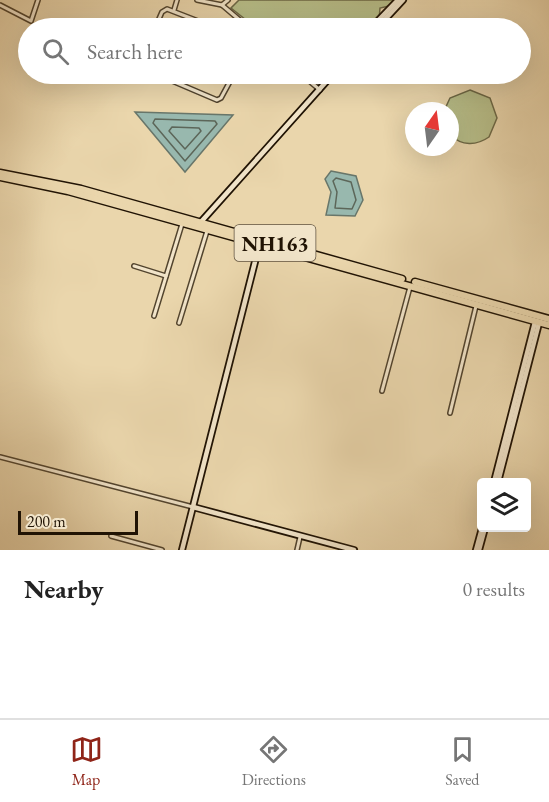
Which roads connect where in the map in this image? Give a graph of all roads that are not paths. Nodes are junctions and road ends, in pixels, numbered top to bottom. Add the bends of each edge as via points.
1 (38, 0) edge
2 (177, 0) edge
3 (198, 0) edge
4 (228, 0) edge
5 (398, 0) edge
6 (403, 0) edge
7 (0, 5) edge
8 (222, 6) junction
9 (174, 10) junction
10 (23, 18) edge
11 (33, 18) edge
12 (160, 18) edge
13 (193, 18) edge
14 (237, 18) edge
15 (381, 18) edge
16 (386, 18) edge
17 (179, 84) edge
18 (229, 84) edge
19 (313, 84) edge
20 (325, 84) edge
21 (320, 90) junction
22 (0, 173) edge
23 (0, 177) edge
24 (11, 177) junction
25 (182, 224) junction
26 (199, 225) junction
27 (207, 231) junction
28 (260, 242) junction
29 (134, 266) dead end
30 (166, 276) junction
31 (411, 285) junction
32 (477, 304) junction
33 (154, 316) dead end
34 (549, 319) edge
35 (537, 322) junction
36 (179, 323) dead end
37 (549, 325) edge
38 (382, 391) dead end
39 (450, 413) dead end
40 (0, 458) edge
41 (497, 478) edge
42 (193, 507) junction
43 (483, 532) edge
44 (111, 536) dead end
45 (300, 537) junction
46 (162, 550) edge
47 (182, 550) edge
48 (297, 550) edge
49 (354, 550) edge
50 (478, 550) edge

1 - 11 street
2 - 9 street
3 - 8 street
4 - 8 street
5 - 15 street
6 - 16 street
7 - 10 street
8 - 14 street
9 - 12 street via 165,9
9 - 13 street
17 - 18 street via 217,100
19 - 21 street
20 - 21 street
21 - 26 street
22 - 24 highway, NH163
23 - 24 highway, NH163
24 - 25 highway, NH163
24 - 26 highway, NH163 via 76,188
25 - 26 highway, NH163
25 - 30 street
26 - 27 highway, NH163
26 - 28 highway, NH163
27 - 28 highway, NH163
27 - 36 street
28 - 31 highway, NH163
28 - 34 highway, NH163
28 - 42 street
29 - 30 street
30 - 33 street
31 - 32 highway, NH163
31 - 38 street
32 - 35 highway, NH163
32 - 39 street
35 - 37 highway, NH163
35 - 41 street
40 - 42 street
42 - 45 street
42 - 47 street
43 - 50 street
44 - 46 street
45 - 48 street
45 - 49 street

